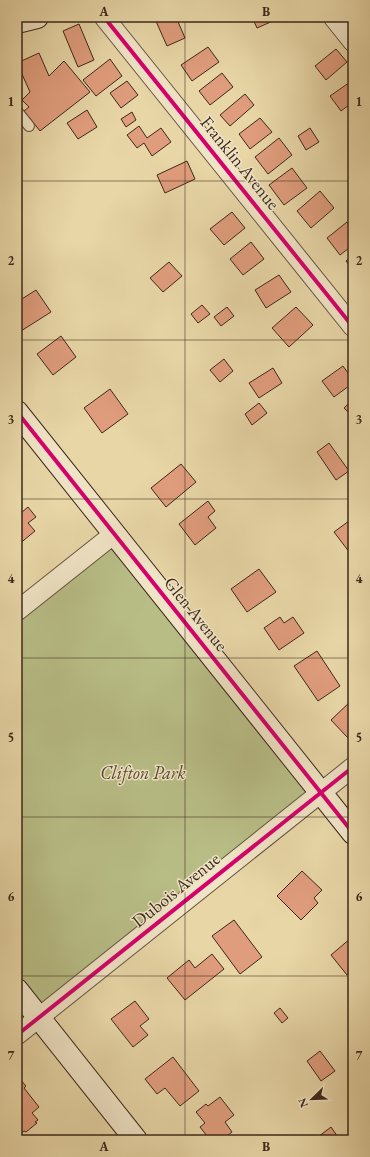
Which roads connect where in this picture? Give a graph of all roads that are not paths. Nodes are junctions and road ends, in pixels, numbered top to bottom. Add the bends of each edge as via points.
1 (37, 17) edge
2 (104, 17) edge
3 (333, 17) edge
4 (17, 22) edge
5 (353, 42) edge
6 (17, 111) edge
7 (29, 126) dead end
8 (353, 327) edge
9 (17, 412) edge
10 (114, 534) junction
11 (17, 611) edge
12 (353, 767) edge
13 (321, 792) junction
14 (353, 833) edge
15 (17, 990) edge
16 (39, 1018) junction
17 (17, 1035) edge
18 (136, 1140) edge

1 - 4 street
2 - 8 street, Franklin Avenue
3 - 5 street
6 - 7 lane
9 - 10 street, Glen Avenue
10 - 11 street
10 - 13 street, Glen Avenue
12 - 13 street, Dubois Avenue
13 - 14 street, Glen Avenue
13 - 16 street, Dubois Avenue
15 - 16 street
16 - 17 street, Dubois Avenue
16 - 18 street

